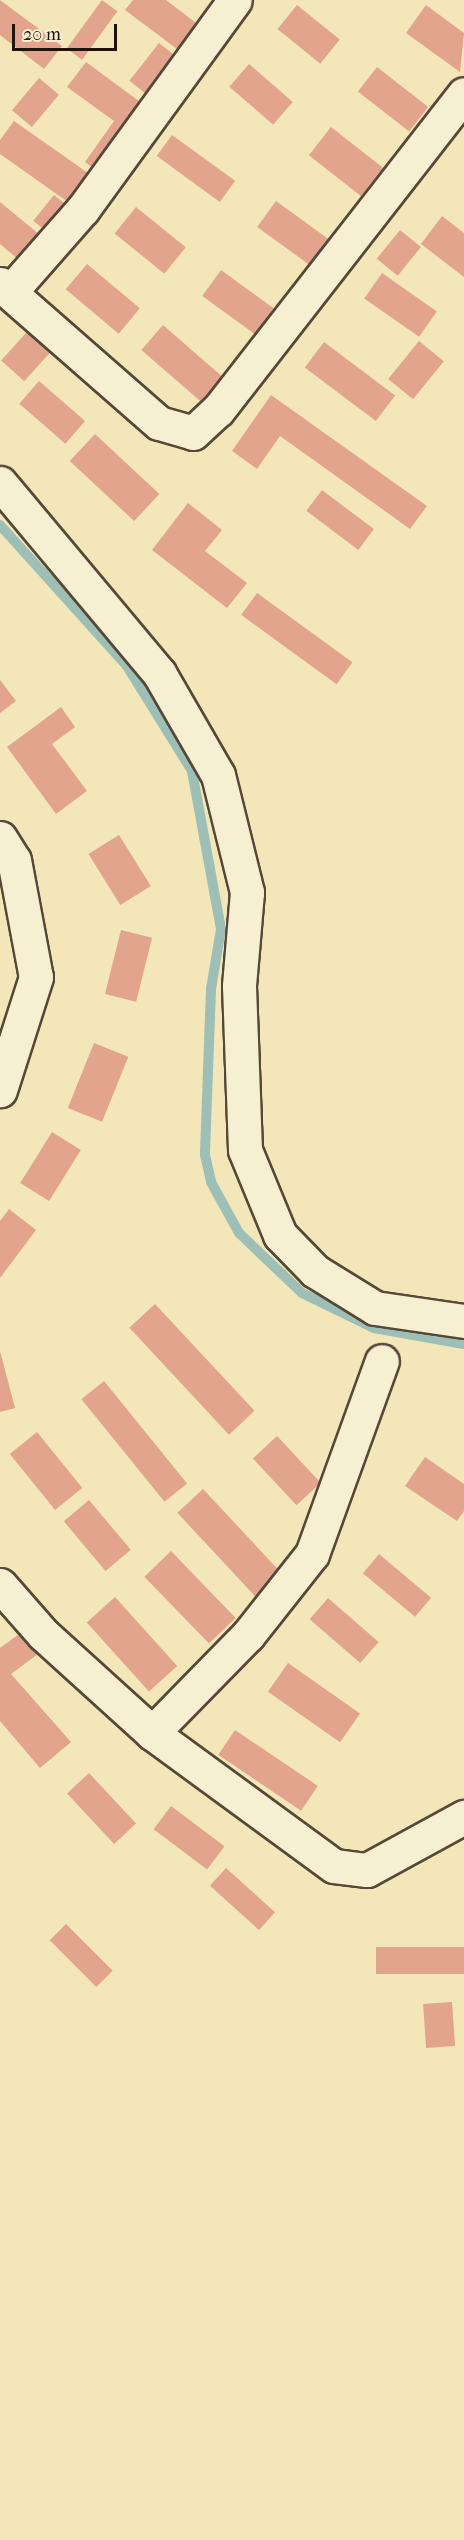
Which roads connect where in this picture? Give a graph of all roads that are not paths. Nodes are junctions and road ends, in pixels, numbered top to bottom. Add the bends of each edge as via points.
1 (235, 0) edge
2 (464, 94) edge
3 (5, 288) edge
4 (0, 483) edge
5 (0, 838) edge
6 (0, 1090) edge
7 (464, 1321) edge
8 (382, 1360) dead end
9 (0, 1585) edge
10 (152, 1733) junction
11 (464, 1817) edge

1 - 3 street via 83,209
2 - 3 street via 218,410 193,433 159,423
4 - 7 street via 159,672 218,775 247,892 239,986 245,1150 280,1235 315,1271 375,1308
5 - 6 street via 14,860 36,976
8 - 10 street via 312,1554 248,1635
9 - 10 street via 43,1634
10 - 11 street via 334,1866 367,1870

